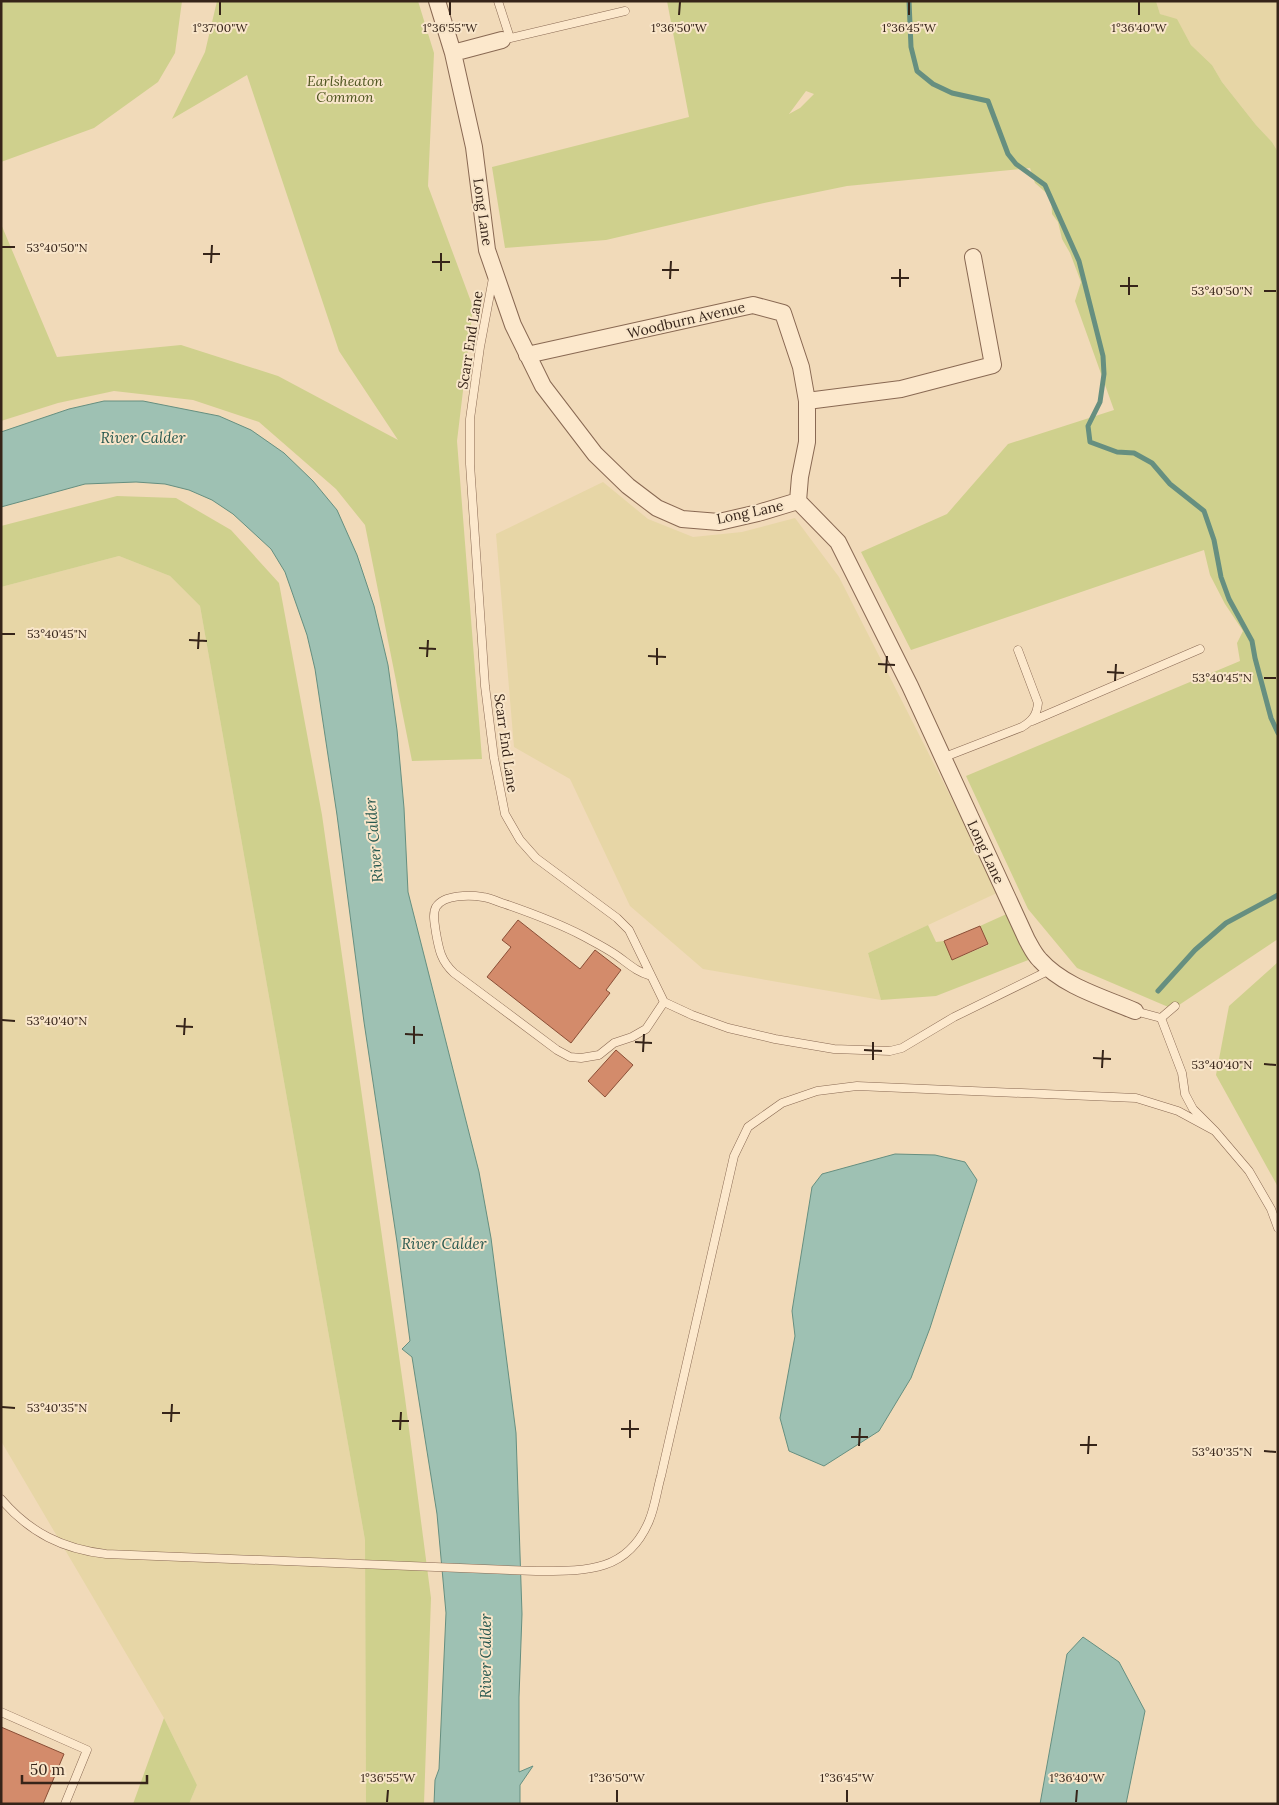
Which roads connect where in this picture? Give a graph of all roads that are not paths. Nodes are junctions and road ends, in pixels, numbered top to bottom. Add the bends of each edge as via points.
1 (437, 1) edge
2 (498, 1) edge
3 (625, 11) dead end
4 (506, 39) junction
5 (453, 53) junction
6 (973, 257) dead end
7 (494, 271) junction
8 (527, 356) junction
9 (807, 402) junction
10 (798, 501) junction
11 (1200, 649) dead end
12 (1018, 650) dead end
13 (1032, 721) junction
14 (942, 758) junction
15 (1050, 970) junction
16 (651, 976) junction
17 (664, 1002) junction
18 (1175, 1006) dead end
19 (1134, 1011) joint
20 (1161, 1018) junction
21 (1215, 1131) junction
22 (1278, 1228) edge
23 (1, 1499) edge
24 (1, 1712) edge
25 (65, 1804) edge

1 - 5 street, Long Lane
2 - 4 lane
3 - 4 lane
4 - 5 street
5 - 7 street, Long Lane via 474,147 487,250
6 - 9 street via 993,365 901,389
7 - 8 street, Long Lane
7 - 16 lane, Scarr End Lane via 471,410 470,464 485,686 498,786 505,814 520,840 536,858 629,930
8 - 9 street, Woodburn Avenue via 752,305 783,313 801,367
8 - 10 street, Long Lane via 543,386 594,454 657,508 682,519 719,522
9 - 10 street, Woodburn Avenue via 807,442
10 - 14 street, Long Lane via 838,542
11 - 13 lane
12 - 13 lane via 1038,703
13 - 14 lane
14 - 15 street, Long Lane via 1027,940
15 - 17 lane via 954,1017 902,1048 890,1051 834,1049 775,1039 728,1028
15 - 19 street, Long Lane
16 - 17 lane, Scarr End Lane
16 - 17 lane via 638,972 615,954 582,936 484,897 461,896 440,902 435,908 435,929 445,965 556,1050 570,1057 599,1054 614,1042 646,1029
18 - 20 lane
19 - 20 lane, Long Lane
20 - 21 lane via 1182,1074 1184,1094 1193,1109
21 - 22 lane via 1249,1170
21 - 23 lane via 1178,1111 1136,1098 856,1086 817,1091 782,1103 748,1127 734,1156 649,1520 635,1545 618,1560 597,1568 536,1572 106,1554 82,1551 42,1535
24 - 25 lane via 87,1750

